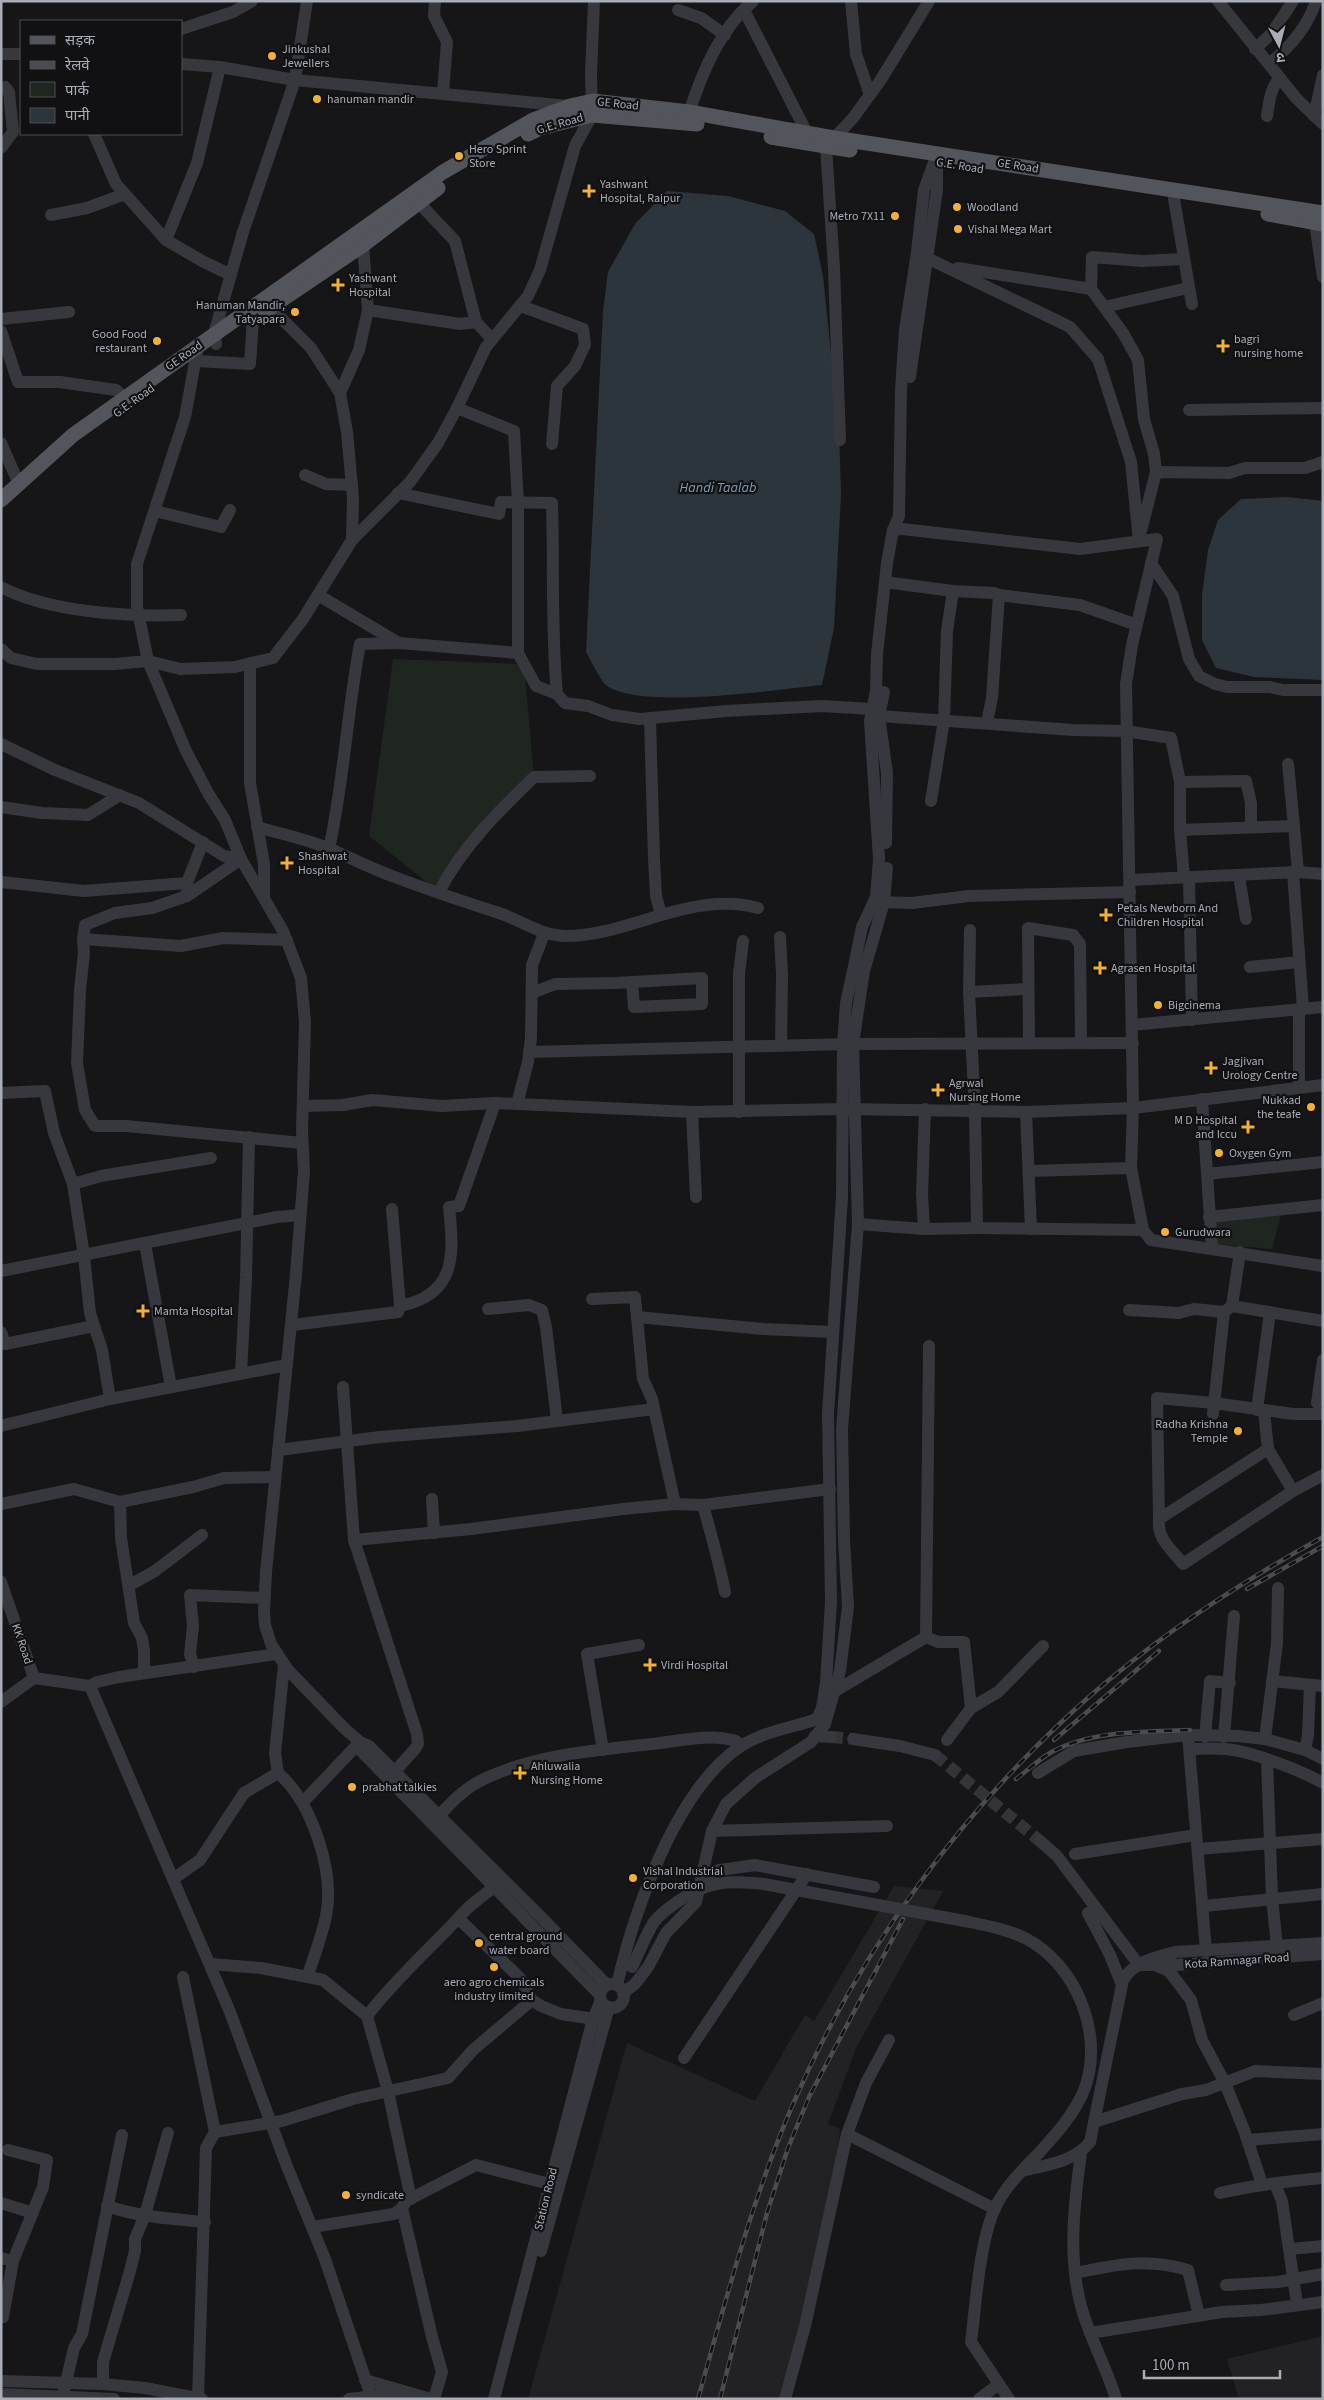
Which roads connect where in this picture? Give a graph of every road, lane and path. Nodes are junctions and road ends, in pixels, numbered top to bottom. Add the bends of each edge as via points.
1 (252, 1) edge
2 (307, 1) edge
3 (435, 1) edge
4 (594, 1) edge
5 (851, 1) edge
6 (929, 1) edge
7 (1218, 1) edge
8 (1293, 1) edge
9 (1316, 1) edge
10 (749, 4) edge
11 (678, 10) dead end
12 (182, 29) edge
13 (725, 35) junction
14 (1255, 49) junction
15 (1, 54) edge
16 (20, 54) edge
17 (1270, 63) junction
18 (182, 64) edge
19 (220, 67) junction
20 (1323, 75) edge
21 (1280, 78) junction
22 (295, 80) junction
23 (1, 89) edge
24 (443, 94) junction
25 (870, 95) junction
26 (570, 106) junction
27 (592, 108) junction
28 (1266, 116) dead end
29 (687, 117) junction
30 (1319, 120) edge
31 (17, 131) edge
32 (807, 133) junction
33 (94, 135) edge
34 (830, 143) junction
35 (1, 148) edge
36 (936, 159) junction
37 (125, 194) junction
38 (1174, 199) junction
39 (419, 203) junction
40 (51, 216) dead end
41 (1320, 220) edge
42 (166, 240) junction
43 (363, 245) junction
44 (922, 256) junction
45 (1184, 259) junction
46 (943, 266) junction
47 (231, 274) junction
48 (1323, 277) edge
49 (1188, 288) junction
50 (1091, 289) junction
51 (1192, 304) dead end
52 (521, 306) junction
53 (270, 307) junction
54 (1104, 307) junction
55 (368, 310) junction
56 (69, 312) dead end
57 (1, 319) edge
58 (253, 319) junction
59 (476, 322) junction
60 (1, 331) edge
61 (491, 338) junction
62 (215, 339) junction
63 (197, 354) junction
64 (340, 393) junction
65 (125, 398) junction
66 (457, 408) junction
67 (1323, 408) edge
68 (1188, 410) dead end
69 (840, 440) dead end
70 (1, 443) edge
71 (552, 444) dead end
72 (1323, 462) edge
73 (1156, 472) junction
74 (305, 475) dead end
75 (19, 484) junction
76 (352, 485) junction
77 (398, 493) junction
78 (1, 500) edge
79 (518, 502) junction
80 (230, 510) dead end
81 (1, 511) edge
82 (155, 511) junction
83 (898, 530) junction
84 (352, 540) junction
85 (1139, 541) junction
86 (1151, 563) junction
87 (892, 583) junction
88 (1, 587) edge
89 (953, 591) junction
90 (318, 594) junction
91 (999, 595) junction
92 (181, 615) dead end
93 (138, 616) junction
94 (1136, 625) junction
95 (399, 643) junction
96 (1, 649) edge
97 (518, 653) junction
98 (148, 661) junction
99 (250, 663) junction
100 (1323, 690) edge
101 (557, 694) junction
102 (876, 712) junction
103 (650, 719) junction
104 (944, 720) junction
105 (987, 722) junction
106 (1126, 731) junction
107 (1, 744) edge
108 (1288, 764) dead end
109 (590, 776) dead end
110 (1180, 782) junction
111 (120, 795) junction
112 (932, 801) dead end
113 (1, 807) edge
114 (1294, 826) junction
115 (257, 827) junction
116 (1251, 827) junction
117 (1180, 830) junction
118 (203, 842) junction
119 (329, 849) junction
120 (241, 859) junction
121 (1296, 872) junction
122 (1323, 874) edge
123 (1239, 876) junction
124 (1187, 877) junction
125 (1, 882) edge
126 (1130, 886) junction
127 (187, 889) junction
128 (439, 892) junction
129 (264, 900) junction
130 (879, 902) junction
131 (758, 908) dead end
132 (662, 914) junction
133 (1246, 919) dead end
134 (970, 930) dead end
135 (544, 934) junction
136 (780, 937) dead end
137 (84, 938) junction
138 (287, 940) junction
139 (743, 941) dead end
140 (1299, 962) junction
141 (1250, 967) dead end
142 (632, 982) junction
143 (1027, 989) junction
144 (969, 992) junction
145 (532, 993) junction
146 (1323, 1007) edge
147 (1301, 1008) junction
148 (1192, 1020) junction
149 (1132, 1025) junction
150 (1081, 1042) junction
151 (972, 1043) junction
152 (1029, 1043) junction
153 (1133, 1043) junction
154 (848, 1044) junction
155 (781, 1046) junction
156 (738, 1047) junction
157 (529, 1052) junction
158 (1323, 1084) edge
159 (1299, 1088) junction
160 (1, 1093) edge
161 (1202, 1099) junction
162 (494, 1103) junction
163 (517, 1104) junction
164 (303, 1106) junction
165 (1134, 1108) junction
166 (849, 1109) junction
167 (925, 1109) junction
168 (976, 1111) junction
169 (692, 1112) junction
170 (738, 1112) junction
171 (1026, 1112) junction
172 (249, 1137) junction
173 (302, 1143) junction
174 (211, 1158) dead end
175 (1323, 1162) edge
176 (1131, 1168) junction
177 (1029, 1172) junction
178 (1207, 1174) junction
179 (73, 1184) junction
180 (696, 1197) dead end
181 (1323, 1205) edge
182 (392, 1209) dead end
183 (300, 1215) junction
184 (1210, 1217) junction
185 (246, 1224) junction
186 (858, 1224) junction
187 (977, 1228) junction
188 (924, 1229) junction
189 (1030, 1229) junction
190 (1143, 1230) junction
191 (145, 1244) junction
192 (1212, 1248) junction
193 (1240, 1252) junction
194 (84, 1256) junction
195 (1323, 1266) edge
196 (1, 1271) edge
197 (592, 1299) dead end
198 (400, 1306) junction
199 (488, 1309) dead end
200 (1228, 1309) junction
201 (1129, 1310) dead end
202 (1270, 1312) junction
203 (637, 1317) junction
204 (1323, 1321) edge
205 (94, 1326) junction
206 (292, 1326) junction
207 (1, 1332) edge
208 (833, 1332) junction
209 (929, 1346) dead end
210 (1323, 1360) edge
211 (287, 1365) junction
212 (241, 1373) junction
213 (171, 1387) junction
214 (343, 1387) dead end
215 (110, 1399) junction
216 (654, 1408) junction
217 (1214, 1409) junction
218 (1320, 1409) edge
219 (1260, 1411) junction
220 (556, 1420) junction
221 (1, 1426) edge
222 (347, 1442) junction
223 (1268, 1449) junction
224 (278, 1450) junction
225 (1323, 1475) edge
226 (276, 1477) junction
227 (830, 1488) junction
228 (1293, 1491) junction
229 (432, 1499) dead end
230 (120, 1502) junction
231 (1, 1504) edge
232 (675, 1504) junction
233 (703, 1505) junction
234 (1159, 1519) junction
235 (434, 1533) junction
236 (202, 1534) dead end
237 (354, 1540) junction
238 (1, 1582) edge
239 (130, 1585) junction
240 (1278, 1588) dead end
241 (725, 1592) dead end
242 (264, 1598) junction
243 (1234, 1616) dead end
244 (926, 1637) junction
245 (638, 1645) dead end
246 (1043, 1646) dead end
247 (276, 1654) junction
248 (284, 1665) junction
249 (194, 1667) junction
250 (144, 1673) junction
251 (34, 1678) junction
252 (1272, 1681) junction
253 (1230, 1683) junction
254 (90, 1686) junction
255 (1317, 1686) edge
256 (835, 1691) junction
257 (1, 1702) edge
258 (972, 1708) junction
259 (821, 1721) junction
260 (815, 1736) junction
261 (1188, 1736) junction
262 (832, 1737) tunnel mouth
263 (1205, 1737) junction
264 (1224, 1737) junction
265 (852, 1739) tunnel mouth
266 (1265, 1739) junction
267 (947, 1740) dead end
268 (360, 1742) junction
269 (742, 1746) junction
270 (603, 1750) junction
271 (1190, 1750) junction
272 (1305, 1750) junction
273 (934, 1755) tunnel mouth
274 (1323, 1759) edge
275 (1267, 1760) junction
276 (278, 1773) junction
277 (1038, 1773) dead end
278 (391, 1775) junction
279 (1323, 1783) edge
280 (303, 1802) junction
281 (437, 1820) junction
282 (887, 1826) dead end
283 (712, 1831) junction
284 (1196, 1835) junction
285 (1323, 1839) edge
286 (1040, 1841) tunnel mouth
287 (1271, 1843) junction
288 (1198, 1849) junction
289 (1075, 1854) dead end
290 (806, 1874) junction
291 (703, 1876) junction
292 (173, 1879) junction
293 (499, 1883) junction
294 (874, 1887) dead end
295 (1323, 1894) edge
296 (1272, 1898) junction
297 (1204, 1906) junction
298 (1088, 1913) dead end
299 (459, 1919) junction
300 (1323, 1943) edge
301 (1277, 1947) junction
302 (1206, 1951) junction
303 (1130, 1952) junction
304 (1323, 1954) edge
305 (1110, 1955) junction
306 (1152, 1958) junction
307 (210, 1964) junction
308 (1139, 1965) junction
309 (308, 1975) junction
310 (183, 1977) dead end
311 (1122, 1985) junction
312 (611, 1994) junction
313 (532, 2000) junction
314 (1323, 2003) edge
315 (1294, 2015) dead end
316 (367, 2016) junction
317 (598, 2020) junction
318 (889, 2040) dead end
319 (684, 2058) dead end
320 (1323, 2074) edge
321 (1225, 2083) junction
322 (388, 2091) junction
323 (1094, 2122) junction
324 (270, 2124) junction
325 (215, 2132) junction
326 (168, 2133) dead end
327 (847, 2134) junction
328 (1323, 2134) edge
329 (122, 2135) dead end
330 (1248, 2140) junction
331 (8, 2150) dead end
332 (1082, 2153) junction
333 (1022, 2171) junction
334 (1323, 2178) edge
335 (1262, 2184) junction
336 (1275, 2184) junction
337 (554, 2185) junction
338 (1220, 2193) dead end
339 (411, 2199) junction
340 (1, 2204) edge
341 (108, 2206) junction
342 (402, 2208) junction
343 (995, 2209) junction
344 (33, 2213) junction
345 (145, 2215) junction
346 (205, 2222) junction
347 (312, 2227) junction
348 (1323, 2246) edge
349 (1290, 2248) junction
350 (7, 2259) edge
351 (1076, 2273) junction
352 (1323, 2274) edge
353 (1295, 2278) junction
354 (1226, 2286) dead end
355 (1323, 2302) edge
356 (1298, 2304) junction
357 (1199, 2316) junction
358 (1, 2317) edge
359 (1090, 2333) junction
360 (365, 2380) junction
361 (1, 2381) edge
362 (67, 2382) junction
363 (103, 2384) junction
364 (999, 2384) junction
365 (408, 2392) junction
366 (1, 2394) edge
367 (63, 2397) edge
368 (198, 2398) edge
369 (371, 2398) edge
370 (114, 2399) edge
371 (202, 2399) edge
372 (349, 2399) edge
373 (433, 2399) edge
374 (494, 2399) edge
375 (499, 2399) edge
376 (785, 2399) edge
377 (978, 2399) edge
378 (1009, 2399) edge
379 (1116, 2399) edge

1 - 12 street via 232,12
2 - 22 street
3 - 24 street via 434,16 447,42
4 - 27 street
5 - 25 street via 856,54
6 - 25 street
7 - 14 street
8 - 14 street via 1272,33
9 - 17 street via 1312,15 1287,49
10 - 13 street
10 - 32 street
11 - 13 street via 701,18
13 - 29 street via 698,85
14 - 17 street
15 - 16 street
17 - 21 street
18 - 19 street
19 - 22 street
19 - 42 street via 197,163
20 - 30 street
21 - 28 street via 1273,89
21 - 30 street
22 - 24 street
22 - 47 street
23 - 31 street via 5,87 9,92
24 - 26 street
25 - 34 street
26 - 27 main road, GE Road
26 - 62 main road, GE Road via 533,120 443,172
27 - 29 main road, GE Road
27 - 39 main road, G.E. Road via 540,128 451,178
27 - 52 street via 575,146 540,270
29 - 32 main road, GE Road
29 - 34 main road
31 - 35 street
32 - 34 main road, GE Road
33 - 37 street via 116,184
34 - 36 main road, GE Road
34 - 69 street
36 - 38 main road, G.E. Road
36 - 41 main road, GE Road
36 - 44 street via 937,190
37 - 40 street via 87,208
37 - 42 street
38 - 41 main road, G.E. Road
38 - 45 street
39 - 43 main road, G.E. Road
39 - 59 street via 455,241
41 - 48 street
42 - 47 street
43 - 53 main road, G.E. Road
43 - 55 street
44 - 46 street
44 - 83 street via 907,422 907,514
45 - 49 street
45 - 50 street via 1092,257
46 - 50 street
46 - 85 street via 1070,327 1098,359 1131,462
47 - 62 street
49 - 51 street
49 - 54 street
50 - 54 street
52 - 61 street
52 - 71 street via 583,329 585,345 575,366 557,386
53 - 58 main road, G.E. Road
53 - 64 street via 311,348
54 - 73 street via 1138,360 1144,419
55 - 59 street via 460,324
55 - 64 street via 359,350
56 - 57 street
58 - 62 main road, G.E. Road
58 - 63 street via 250,364
59 - 61 street
60 - 65 street via 18,382 60,382 116,390
61 - 66 street via 474,367
62 - 63 main road, GE Road
63 - 65 main road, GE Road
63 - 81 main road, G.E. Road via 76,443
63 - 82 street via 185,417
64 - 76 street
65 - 75 main road, GE Road via 73,435
66 - 77 street via 438,442 410,482
66 - 79 street via 514,431
67 - 68 street
70 - 75 street
72 - 73 street via 1305,468 1245,468 1228,473
73 - 85 street
74 - 76 street via 326,484
75 - 78 main road, GE Road
76 - 84 street
77 - 79 street via 499,514 501,502
77 - 84 street
79 - 97 street
79 - 101 street via 552,503 553,655
80 - 82 street via 222,527
82 - 93 street via 137,564
83 - 85 street via 1080,549
83 - 87 street
83 - 102 street via 876,654
84 - 90 street
85 - 86 street via 1157,538
86 - 94 street
86 - 100 street via 1173,596 1190,659 1199,676 1227,688
87 - 89 street
87 - 102 street via 884,693
88 - 93 street via 46,604
89 - 91 street
89 - 104 street via 946,631
90 - 95 street
90 - 99 street via 304,619 273,658
91 - 94 street via 1080,605
91 - 105 street via 992,698
92 - 93 street
93 - 98 street
94 - 106 street via 1126,684
95 - 97 street
95 - 119 street via 360,644 351,694 345,762
96 - 98 street via 12,658 37,664
97 - 101 street via 536,686
98 - 99 street via 180,669 235,667
98 - 120 street via 186,752 226,820
99 - 115 street via 250,782
101 - 103 street via 565,703 588,706 612,715
102 - 103 street via 822,706 726,710
102 - 104 street
102 - 130 street via 887,773 887,877
103 - 132 street via 656,896
104 - 105 street
104 - 112 street
105 - 106 street
106 - 110 street via 1171,738
106 - 126 street
107 - 111 street via 55,770
108 - 114 street
109 - 128 street via 534,778 466,848
110 - 116 street via 1246,781 1251,803
110 - 117 street
111 - 113 street via 88,815
111 - 118 street
114 - 116 street
114 - 121 street
115 - 119 street
115 - 129 street via 264,864
116 - 117 street
117 - 124 street
118 - 120 street via 224,856
118 - 127 street
119 - 128 street via 363,865
120 - 127 street
120 - 129 street
121 - 122 street
121 - 123 street
121 - 140 street
123 - 124 street
123 - 133 street
124 - 126 street
124 - 148 street
125 - 127 street via 84,891
126 - 130 street via 969,896 912,903
126 - 149 street
127 - 137 street via 152,908 107,916 85,925
128 - 135 street via 513,918
129 - 138 street
130 - 154 street
131 - 132 street via 722,904
132 - 135 street via 597,932 566,936
134 - 144 street
135 - 145 street via 532,965
136 - 155 street
137 - 138 street via 181,946 223,938
137 - 172 street via 77,1063 85,1110 95,1126
138 - 164 street via 301,978 304,1000
139 - 156 street
140 - 141 street
140 - 147 street
142 - 142 street via 634,1007 702,1004 702,978
142 - 145 street via 555,984
143 - 144 street
143 - 150 street via 1028,928 1073,935 1080,944
143 - 152 street
144 - 151 street
145 - 157 street
146 - 147 street
147 - 148 street
147 - 159 street
148 - 149 street
149 - 153 street
150 - 152 street
150 - 153 street
151 - 152 street
151 - 154 street
151 - 168 street
153 - 165 street
154 - 155 street
154 - 166 street
155 - 156 street
156 - 157 street
156 - 170 street
157 - 163 street
158 - 159 street
159 - 161 street
160 - 179 street via 45,1091 54,1133
161 - 165 street
161 - 178 street
162 - 163 street
162 - 164 street via 442,1106 372,1100
162 - 198 street via 459,1206 449,1207 453,1242 450,1270 433,1293 417,1303
163 - 169 street
164 - 173 street
165 - 171 street
165 - 176 street
166 - 167 street
166 - 170 street
166 - 186 street
166 - 208 street
167 - 168 street
167 - 188 street
168 - 171 street
168 - 187 street
169 - 170 street
169 - 180 street
171 - 177 street
172 - 173 street
172 - 185 street
173 - 183 street via 304,1171
174 - 179 street via 101,1176
175 - 178 street
176 - 177 street
176 - 190 street
177 - 189 street
178 - 184 street
179 - 194 street
181 - 184 street
182 - 198 street
183 - 185 street
183 - 206 street
184 - 192 street
185 - 191 street
185 - 212 street
186 - 188 street
186 - 256 street via 842,1429 848,1606 845,1643
187 - 188 street
187 - 189 street
189 - 190 street
190 - 192 street via 1151,1240
191 - 194 street
191 - 213 street
192 - 193 street
193 - 195 street
193 - 200 street
194 - 196 street
194 - 205 street
197 - 203 street via 636,1297
198 - 206 street via 398,1312
199 - 220 street via 529,1305 542,1310
200 - 201 street via 1194,1309 1180,1313
200 - 202 street
200 - 217 street
202 - 204 street
202 - 219 street
203 - 208 street
203 - 216 street via 643,1379
205 - 207 street via 5,1344
205 - 215 street via 102,1350
206 - 211 street
208 - 227 street via 828,1414
209 - 244 street
210 - 218 street
211 - 212 street
211 - 224 street
212 - 213 street
213 - 215 street
214 - 222 street
215 - 221 street
216 - 220 street
216 - 232 street
217 - 219 street
217 - 234 street via 1157,1398
218 - 219 street via 1293,1414
219 - 223 street
220 - 222 street via 380,1436
222 - 224 street
222 - 237 street
223 - 228 street
223 - 234 street
224 - 226 street
225 - 228 street
226 - 230 street via 224,1478
226 - 242 street
227 - 233 street
227 - 259 street via 831,1602
228 - 234 street via 1183,1564 1163,1540 1158,1530
229 - 235 street
230 - 231 street via 74,1489
230 - 239 street
232 - 233 street
232 - 235 street
233 - 241 street
235 - 237 street
236 - 239 street via 155,1571
237 - 278 street via 417,1734 415,1749
238 - 251 street, KK Road
239 - 250 street via 134,1623 142,1638
240 - 252 street via 1277,1643
242 - 247 street via 265,1625
242 - 249 street via 190,1595 190,1654
243 - 253 street
244 - 256 street
244 - 258 street via 938,1642 964,1642
245 - 270 street via 587,1654
246 - 258 street via 998,1692
247 - 248 street
247 - 249 street
248 - 268 street
248 - 276 street via 275,1753
249 - 250 street
250 - 254 street
251 - 254 street
251 - 257 street
252 - 255 street
252 - 266 street
253 - 263 street via 1210,1681
253 - 264 street
254 - 292 street
255 - 272 street
256 - 259 street
258 - 267 street
259 - 260 street
259 - 269 street via 767,1734
260 - 262 street
260 - 283 street via 739,1790 726,1804
261 - 263 street
261 - 271 street
261 - 277 street via 1127,1742 1074,1752
263 - 264 street
264 - 266 street
265 - 273 street
266 - 272 street
268 - 278 street via 369,1746
268 - 280 street
269 - 270 street via 734,1740 720,1738
269 - 312 street via 722,1761 683,1810 639,1908
270 - 281 street via 513,1767 486,1778 462,1791
271 - 275 street via 1226,1749
271 - 284 street
272 - 274 street
275 - 279 street
275 - 287 street
276 - 280 street
276 - 292 street via 244,1793 200,1860
278 - 281 street
280 - 309 street via 326,1863 326,1915
281 - 293 street
282 - 283 street
283 - 291 street
284 - 288 street
284 - 289 street
285 - 287 street
286 - 303 street via 1058,1856
287 - 288 street
287 - 296 street
288 - 297 street
290 - 291 street via 755,1865
290 - 294 street
290 - 319 street
291 - 312 street via 696,1902 666,1933 635,1984
292 - 307 street
293 - 299 street
293 - 312 street
295 - 296 street
296 - 297 street
296 - 301 street
297 - 302 street
298 - 305 street
299 - 313 street via 520,1978
299 - 316 street via 415,1961
300 - 301 street
301 - 302 street
302 - 306 street via 1175,1952
303 - 305 street
303 - 308 street
304 - 306 street, Kota Ramnagar Road via 1177,1965
305 - 311 street
306 - 308 street
307 - 309 street
307 - 324 street
308 - 311 street via 1129,1970
308 - 321 street via 1169,1970 1176,1979 1191,2000 1202,2040
309 - 316 street via 323,1980
310 - 325 street
311 - 323 street
312 - 317 street
312 - 333 street, bridge via 632,1967 654,1922 692,1891 718,1883 764,1884 996,1927 1025,1938 1061,1966 1073,1984 1084,2012 1090,2042 1083,2094 1070,2118
313 - 317 street via 561,2014
313 - 322 street via 472,2050 448,2078
314 - 315 street
316 - 322 street
317 - 337 street
318 - 327 street via 866,2083
320 - 321 street via 1255,2071
321 - 323 street
321 - 330 street
322 - 324 street
322 - 339 street
323 - 332 street via 1090,2142
324 - 325 street
324 - 347 street
325 - 346 street via 206,2148
326 - 345 street
327 - 343 street
327 - 376 street via 805,2326
328 - 330 street
329 - 341 street
330 - 335 street
331 - 344 street via 46,2160 43,2187
332 - 333 street
332 - 351 street via 1074,2215
333 - 343 street
334 - 336 street
335 - 336 street
335 - 338 street
336 - 349 street via 1282,2202
337 - 339 street via 476,2165
337 - 374 street, Station Road
337 - 375 street
339 - 342 street
340 - 344 street
341 - 345 street
341 - 362 street via 82,2334 74,2348
342 - 347 street via 394,2214
342 - 373 street via 442,2372
343 - 364 street via 985,2244 970,2342
344 - 350 street
345 - 346 street
345 - 363 street via 135,2239 130,2271 103,2362
346 - 368 street
347 - 360 street
348 - 349 street
349 - 353 street
350 - 358 street
351 - 357 street via 1124,2263 1156,2263 1188,2270
351 - 359 street via 1082,2310
352 - 353 street
353 - 354 street
353 - 356 street
355 - 356 street
356 - 357 street
357 - 359 street
359 - 379 street
360 - 365 street
360 - 369 street
361 - 362 street
362 - 363 street
362 - 367 street
363 - 368 street
364 - 377 street
364 - 378 street
365 - 369 street
365 - 373 street
366 - 367 street
367 - 370 street
368 - 371 street
369 - 372 street via 359,2396

